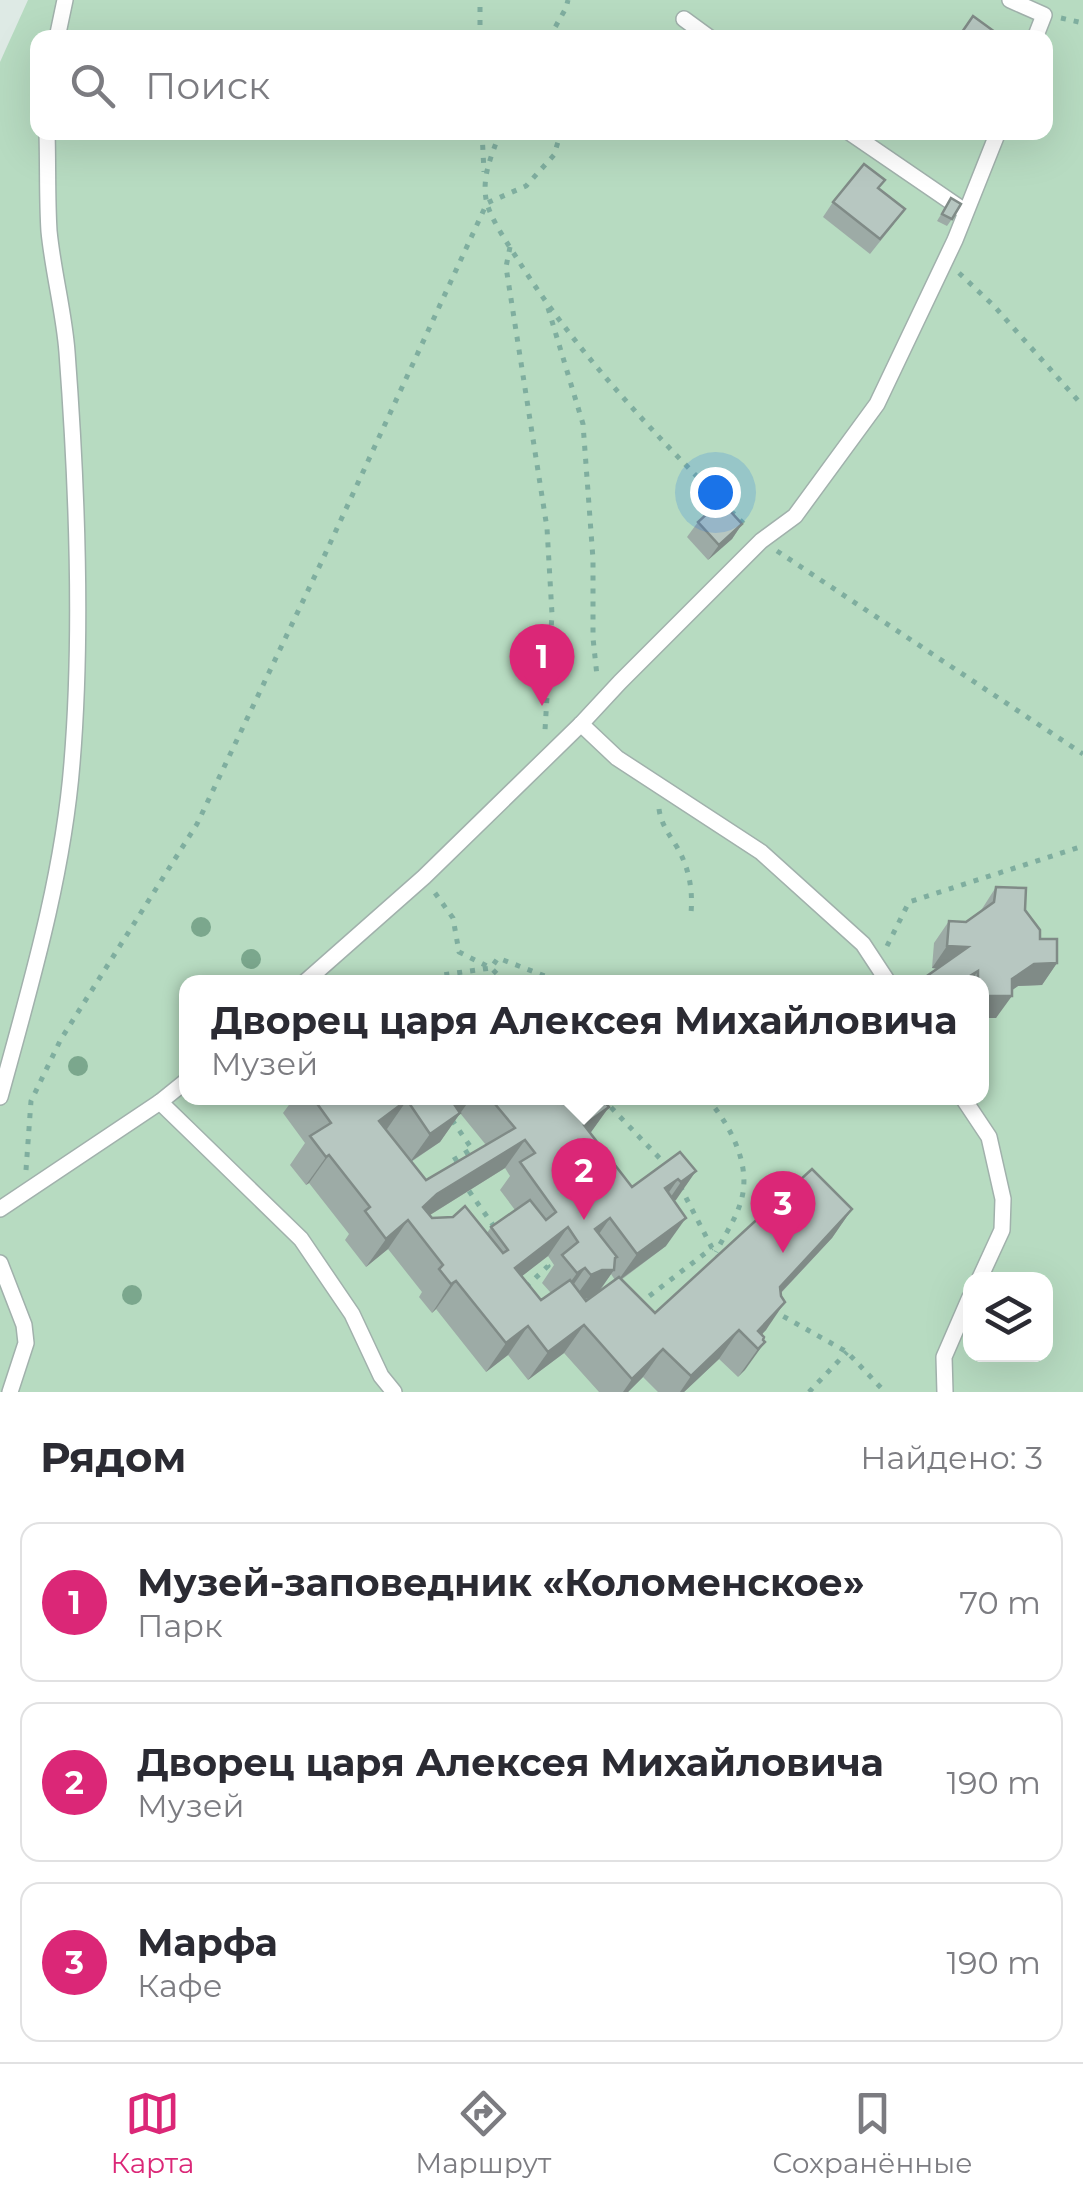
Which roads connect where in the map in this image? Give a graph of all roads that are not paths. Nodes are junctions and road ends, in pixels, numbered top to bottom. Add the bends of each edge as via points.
1 (64, 0) edge
2 (1010, 0) edge
3 (684, 19) dead end
4 (58, 30) edge
5 (699, 30) edge
6 (1038, 30) edge
7 (48, 140) edge
8 (861, 140) edge
9 (995, 140) edge
10 (966, 213) junction
11 (582, 724) junction
12 (314, 975) edge
13 (884, 975) edge
14 (179, 1087) edge
15 (0, 1097) edge
16 (160, 1102) junction
17 (968, 1105) edge
18 (0, 1209) edge
19 (0, 1262) edge
20 (982, 1272) edge
21 (963, 1313) edge
22 (10, 1392) edge
23 (394, 1392) edge
24 (944, 1392) edge

1 - 4 lane
2 - 6 lane via 1044,15
3 - 5 lane
7 - 15 lane via 49,231 68,366 76,512 77,680 64,836
8 - 10 lane
9 - 10 lane
10 - 11 lane via 877,404 795,516 762,541
11 - 12 lane
11 - 13 lane via 616,758 761,852 863,944
14 - 16 lane
16 - 18 lane
16 - 23 lane via 301,1238
17 - 20 lane via 989,1138 1003,1199 1002,1230
19 - 22 lane via 26,1343
21 - 24 lane via 944,1358

